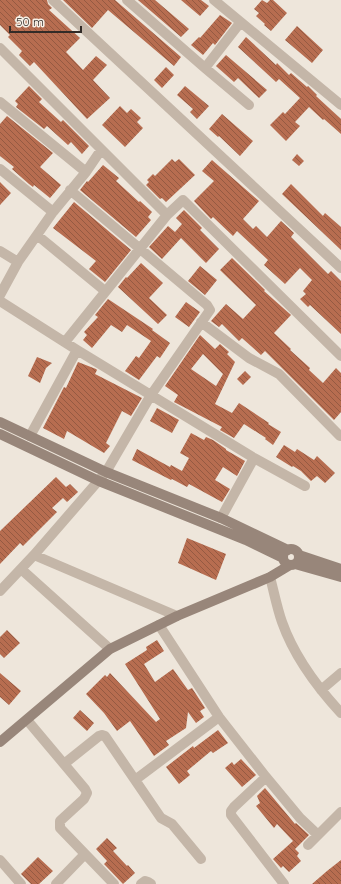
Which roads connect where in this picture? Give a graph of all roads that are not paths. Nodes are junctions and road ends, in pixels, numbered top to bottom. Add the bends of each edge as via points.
1 (53, 0) edge
2 (127, 0) edge
3 (214, 0) edge
4 (240, 23) junction
5 (0, 48) edge
6 (205, 68) junction
7 (0, 102) edge
8 (249, 105) dead end
9 (341, 106) edge
10 (101, 150) junction
11 (0, 169) edge
12 (86, 172) junction
13 (70, 190) junction
14 (53, 212) junction
15 (167, 215) junction
16 (37, 235) junction
17 (140, 248) junction
18 (0, 252) edge
19 (18, 262) junction
20 (341, 268) edge
21 (106, 290) junction
22 (0, 295) edge
23 (0, 301) edge
24 (201, 322) junction
25 (65, 342) junction
26 (77, 350) junction
27 (341, 356) edge
28 (151, 395) junction
29 (0, 422) edge
30 (0, 434) edge
31 (30, 436) junction
32 (340, 436) edge
33 (254, 458) junction
34 (106, 472) junction
35 (99, 481) junction
36 (305, 486) dead end
37 (221, 518) junction
38 (247, 536) junction
39 (34, 555) junction
40 (291, 559) junction
41 (21, 569) junction
42 (341, 569) edge
43 (270, 577) junction
44 (341, 577) edge
45 (0, 590) edge
46 (177, 616) junction
47 (160, 625) junction
48 (110, 649) junction
49 (341, 673) edge
50 (321, 690) junction
51 (341, 713) edge
52 (219, 717) junction
53 (27, 720) junction
54 (0, 742) edge
55 (64, 764) junction
56 (266, 777) junction
57 (135, 780) junction
58 (341, 812) edge
59 (318, 835) junction
60 (308, 845) dead end
61 (85, 854) junction
62 (201, 859) dead end
63 (0, 860) edge
64 (21, 884) edge
65 (56, 884) edge
66 (114, 884) edge
67 (141, 884) edge
68 (151, 884) edge
69 (284, 884) edge

1 - 20 street
2 - 6 street
3 - 4 street
4 - 6 street
4 - 9 street
5 - 10 street
6 - 8 street
7 - 12 street
10 - 12 street
10 - 15 street
11 - 14 street
12 - 13 street
13 - 14 street
13 - 17 street
14 - 16 street
15 - 17 street
15 - 27 street via 183,200
16 - 19 street
16 - 21 street
17 - 21 street
17 - 24 street via 207,305 210,310
18 - 19 street
19 - 22 street
21 - 25 street
23 - 25 street
24 - 28 street
24 - 32 street via 249,358 280,374
25 - 26 street
26 - 28 street
26 - 31 street
28 - 33 street
28 - 34 street
29 - 31 street
30 - 35 street
31 - 34 street
33 - 36 street
33 - 37 street
34 - 35 street
34 - 37 street
35 - 38 street
35 - 39 street
37 - 38 street
38 - 40 street
39 - 41 street
39 - 46 street
40 - 42 street
40 - 43 street
40 - 44 street
41 - 45 street
41 - 48 street
43 - 46 street
43 - 50 street via 286,633
46 - 47 street
47 - 48 street
47 - 52 street
48 - 53 street
49 - 50 street
50 - 51 street
52 - 56 street
52 - 57 street
53 - 54 street
53 - 55 street
55 - 57 street via 102,735
55 - 61 street via 87,793 59,825
56 - 59 street via 300,818
56 - 69 street via 234,807 231,815
57 - 62 street via 161,818 172,824
58 - 59 street
59 - 60 street
61 - 65 street
61 - 66 street
63 - 64 street
67 - 68 street via 145,881

